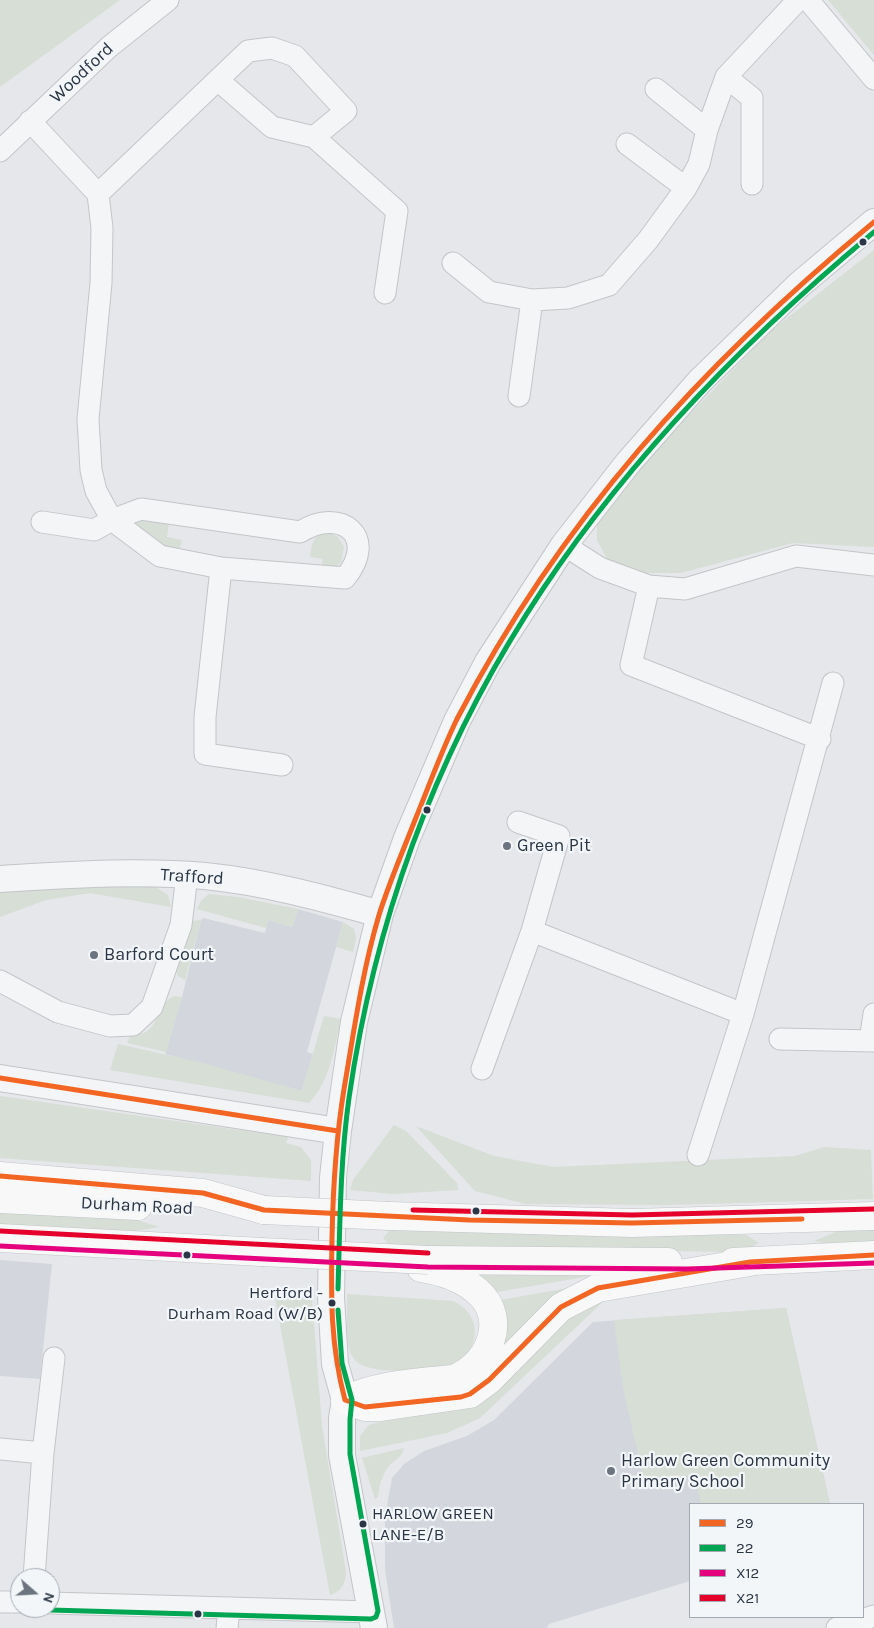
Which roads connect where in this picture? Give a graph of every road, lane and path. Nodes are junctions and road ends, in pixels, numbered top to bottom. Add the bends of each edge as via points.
1 (168, 0) edge
2 (798, 0) edge
3 (808, 0) edge
4 (726, 77) junction
5 (874, 79) edge
6 (219, 81) junction
7 (656, 89) dead end
8 (30, 121) junction
9 (707, 130) junction
10 (314, 137) junction
11 (627, 144) dead end
12 (0, 152) edge
13 (752, 184) dead end
14 (686, 188) junction
15 (98, 194) junction
16 (874, 222) edge
17 (453, 262) dead end
18 (385, 293) dead end
19 (532, 300) junction
20 (519, 396) dead end
21 (112, 520) junction
22 (42, 522) dead end
23 (564, 545) junction
24 (874, 566) edge
25 (221, 568) junction
26 (649, 586) junction
27 (833, 683) dead end
28 (820, 739) junction
29 (282, 765) dead end
30 (518, 822) dead end
31 (187, 875) junction
32 (0, 879) edge
33 (380, 914) junction
34 (532, 931) junction
35 (0, 981) edge
36 (743, 1014) junction
37 (874, 1014) edge
38 (780, 1039) dead end
39 (872, 1041) edge
40 (482, 1069) dead end
41 (0, 1078) edge
42 (338, 1131) junction
43 (698, 1155) dead end
44 (0, 1176) edge
45 (0, 1199) edge
46 (264, 1210) junction
47 (874, 1216) edge
48 (0, 1238) edge
49 (874, 1255) edge
50 (750, 1262) junction
51 (428, 1265) junction
52 (54, 1358) dead end
53 (346, 1400) junction
54 (0, 1449) edge
55 (43, 1453) junction
56 (35, 1568) edge
57 (60, 1604) edge
58 (874, 1616) edge
59 (228, 1618) edge
60 (373, 1620) edge
61 (837, 1628) edge

1 - 8 street, Woodford via 110,47
2 - 4 street
3 - 5 street
4 - 9 street
4 - 13 street via 752,98
6 - 10 street via 272,127
6 - 10 street via 248,51 272,48 294,56 346,111
6 - 15 street
7 - 9 street
8 - 12 street, Woodford
8 - 15 street
9 - 14 street via 699,164
10 - 18 street via 397,211
11 - 14 street
14 - 19 street via 648,240 609,285 568,298
15 - 21 street via 102,228 101,283 88,419 91,470 96,491
16 - 23 street via 799,285 700,381 628,462
17 - 19 street via 489,292
19 - 20 street
21 - 22 street via 94,530
21 - 25 street via 160,556
21 - 25 street via 141,509 300,532 313,524 331,521 350,529 358,541 360,552 354,568 345,578
23 - 26 street via 600,568
23 - 33 street via 488,662 457,721 414,821
24 - 26 street via 796,556 685,589
25 - 29 street via 205,717 206,754
26 - 28 street via 631,665
27 - 28 street
28 - 36 street
30 - 34 street via 559,836
31 - 32 street, Trafford via 105,873
31 - 33 street, Trafford via 273,886
31 - 35 street via 181,925 152,1008 133,1025 110,1026 58,1012
33 - 42 street via 354,1022
34 - 36 street
34 - 40 street
36 - 43 street
37 - 39 street
38 - 39 street
41 - 42 street
42 - 53 street via 333,1178 331,1311 335,1364
44 - 46 main road via 202,1193
45 - 46 main road, Durham Road
46 - 47 main road, Durham Road, bridge via 413,1218 632,1223
48 - 51 main road, bridge via 350,1257
49 - 50 main road
50 - 51 main road
50 - 53 main road via 598,1288 561,1307 489,1380 470,1394 381,1407 365,1407
51 - 53 main road via 467,1284 484,1298 493,1326 488,1348 481,1360 473,1369 453,1380 379,1388
52 - 55 street
53 - 60 street via 342,1418 342,1455
54 - 55 street
55 - 56 street
57 - 59 street
58 - 61 street
59 - 60 street

